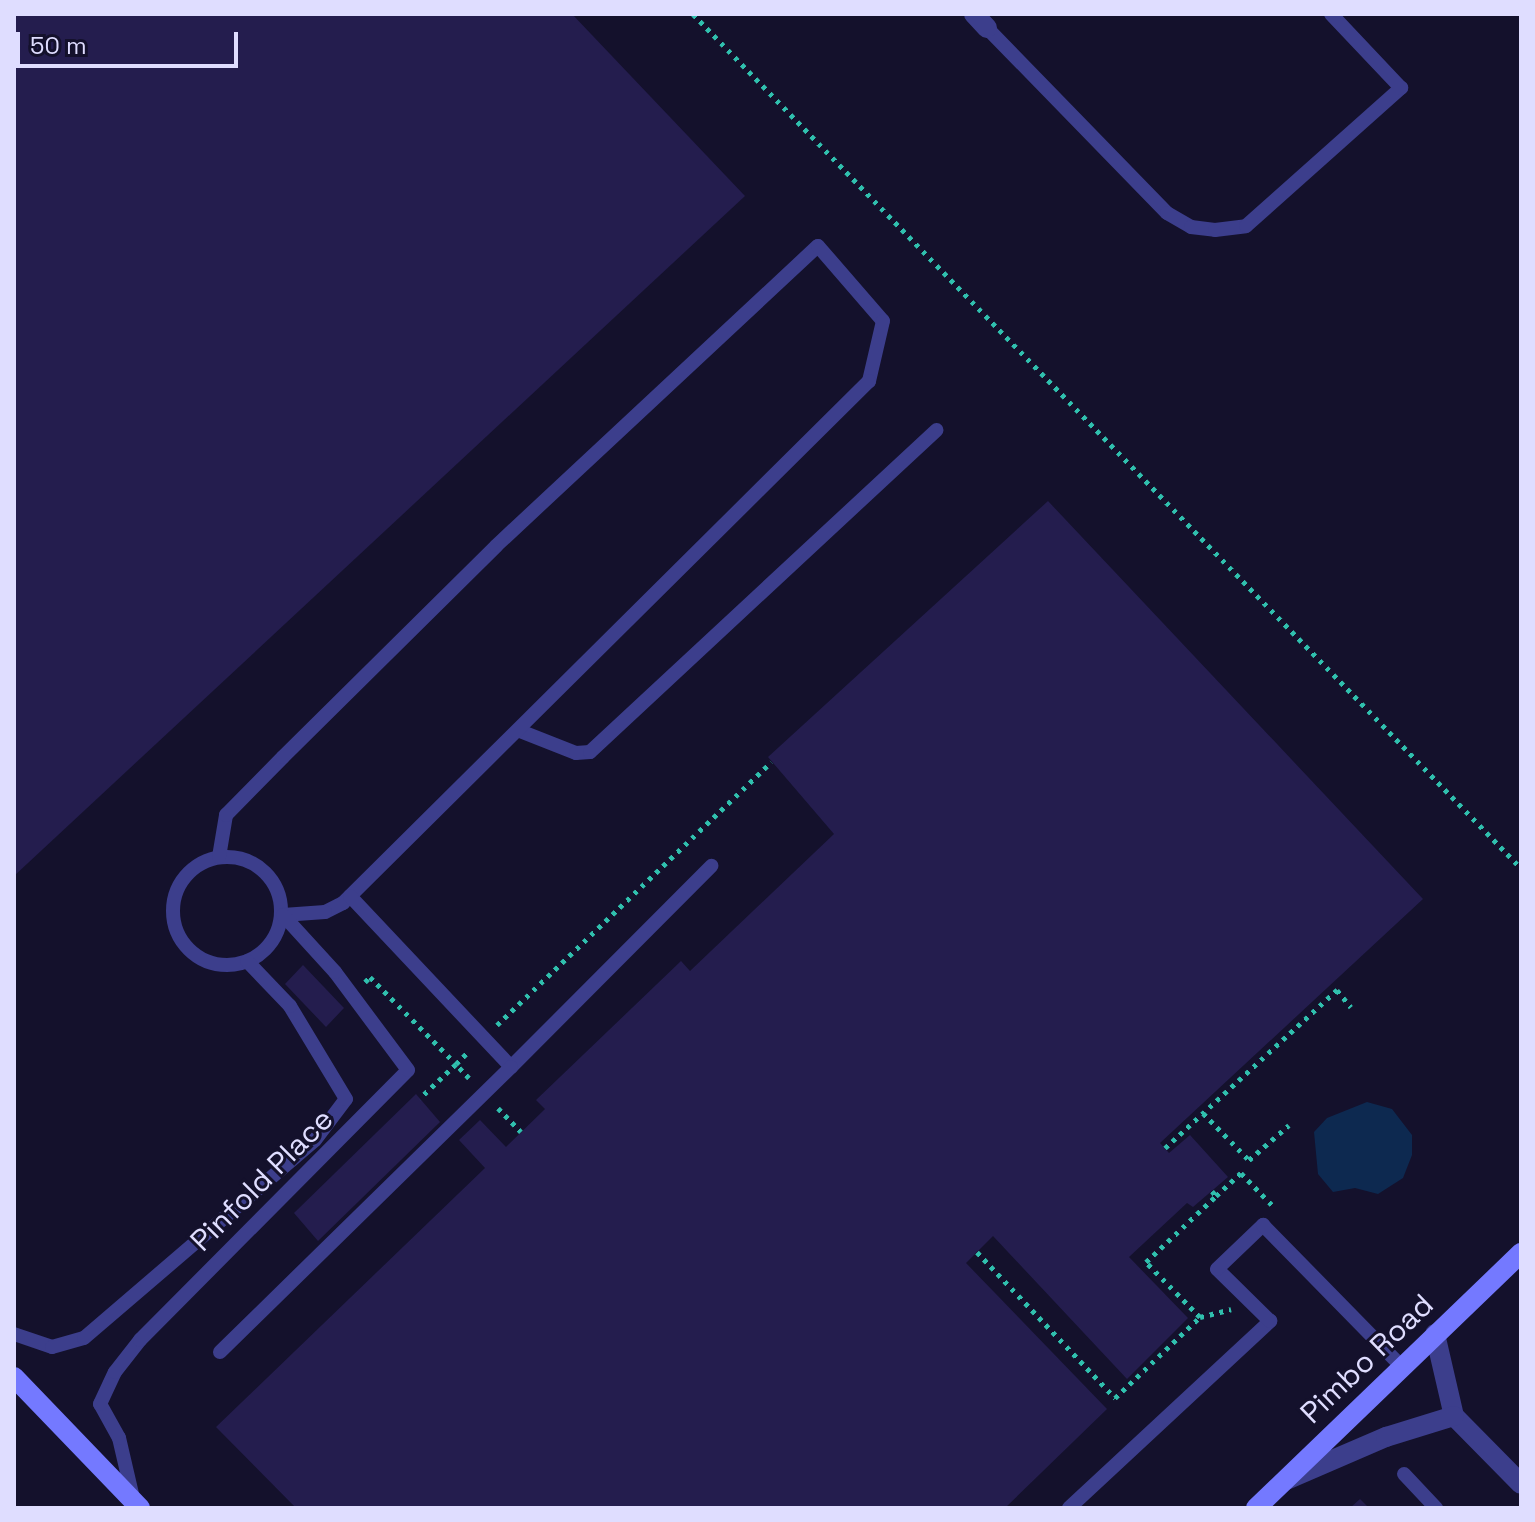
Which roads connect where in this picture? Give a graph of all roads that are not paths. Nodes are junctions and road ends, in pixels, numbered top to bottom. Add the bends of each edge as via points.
1 (1331, 14) edge
2 (980, 21) edge
3 (936, 430) dead end
4 (520, 731) junction
5 (219, 857) junction
6 (711, 866) dead end
7 (350, 896) junction
8 (283, 915) junction
9 (247, 961) junction
10 (511, 1067) junction
11 (1521, 1253) edge
12 (14, 1334) edge
13 (1435, 1334) junction
14 (220, 1352) dead end
15 (1402, 1367) junction
16 (14, 1377) edge
17 (1454, 1416) junction
18 (1404, 1474) dead end
19 (1284, 1481) junction
20 (1521, 1484) edge
21 (137, 1505) edge
22 (1069, 1508) edge
23 (1256, 1508) edge
24 (1436, 1508) edge

1 - 2 lane via 1401,88 1246,226 1215,230 1191,227 1167,213
3 - 4 lane via 590,752 576,753
4 - 5 lane via 869,381 883,321 818,246 496,546 226,815
4 - 7 lane
5 - 8 lane, Pinfold Place via 237,858 268,876
5 - 9 lane via 187,874 174,898 174,925 181,942 202,959 229,965
6 - 10 lane
7 - 8 lane via 325,912
7 - 10 lane
8 - 9 lane via 272,941
8 - 21 lane, Pinfold Place via 335,972 408,1070 140,1340 115,1372 100,1404 119,1438
9 - 12 lane, Pinfold Place via 290,1006 346,1099 315,1140 84,1338 52,1347
10 - 14 lane
11 - 13 street, Pimbo Road
13 - 15 street, Pimbo Road
13 - 17 street
15 - 19 street, Pimbo Road
15 - 22 lane via 1263,1225 1217,1269 1270,1321
16 - 21 street
17 - 19 street via 1386,1437
17 - 20 street
18 - 24 lane
19 - 23 street, Pimbo Road

